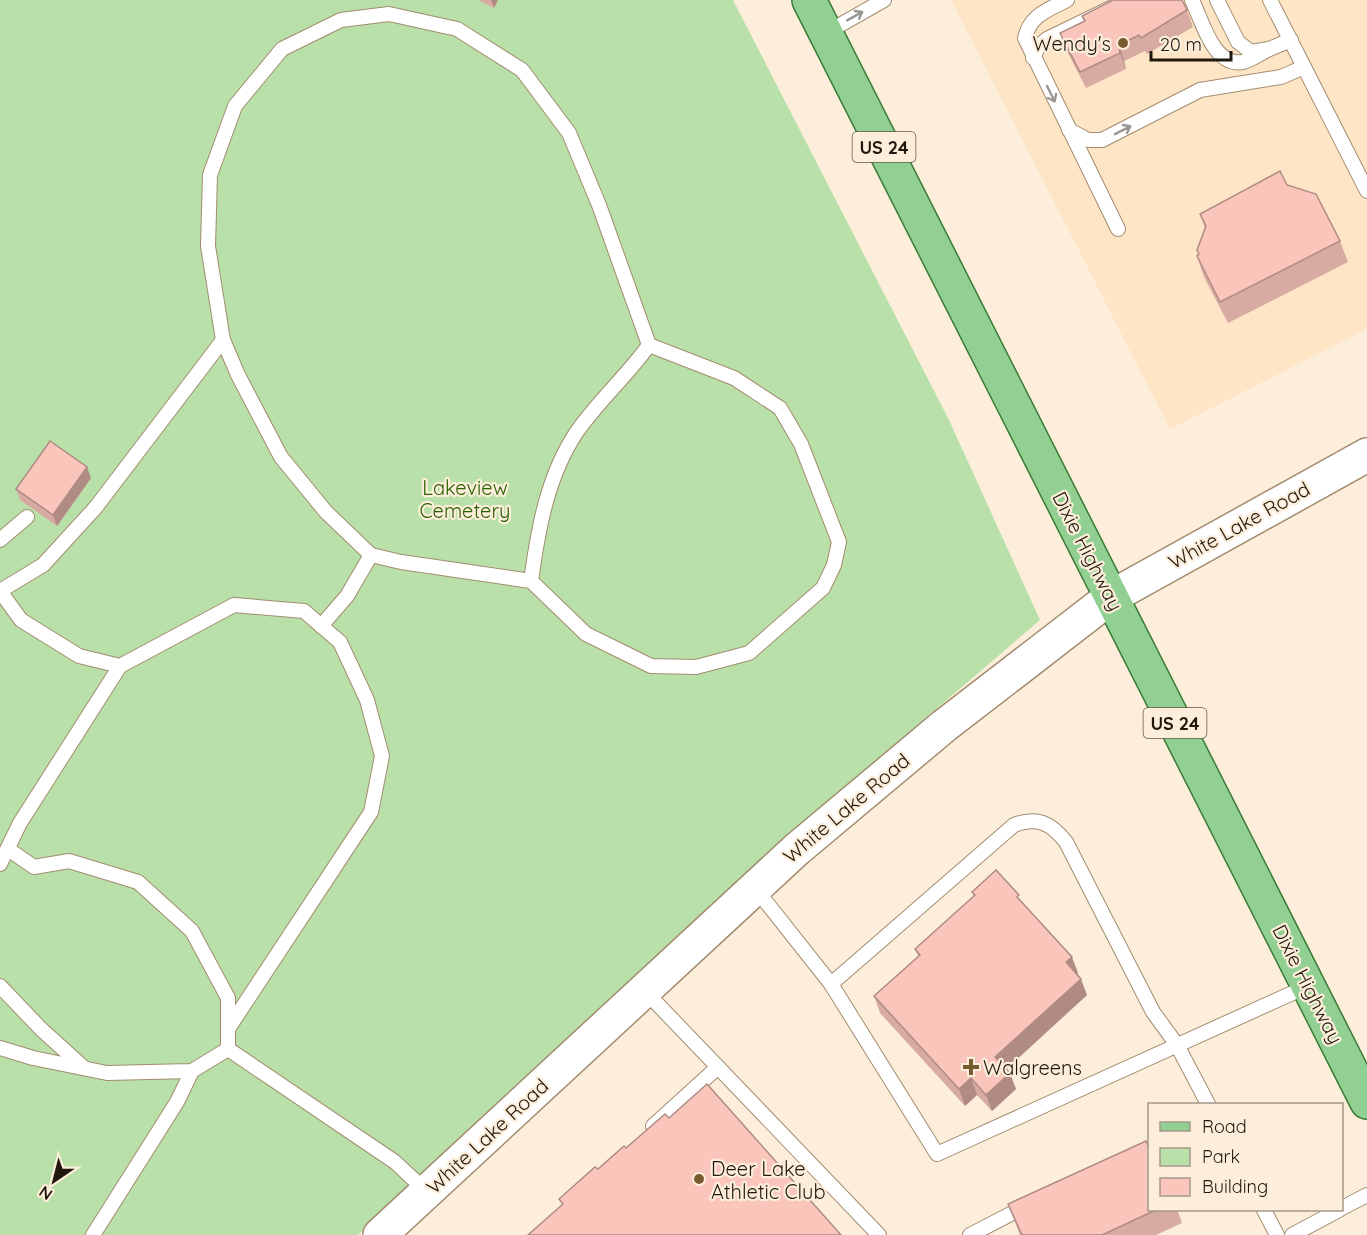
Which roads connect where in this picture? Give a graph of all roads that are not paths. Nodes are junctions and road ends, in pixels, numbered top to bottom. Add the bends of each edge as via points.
1 (809, 0) edge
2 (884, 0) edge
3 (1067, 0) edge
4 (1127, 0) edge
5 (1192, 0) edge
6 (1217, 0) edge
7 (1270, 0) edge
8 (826, 33) junction
9 (1291, 40) junction
10 (1269, 49) junction
11 (1033, 58) junction
12 (1304, 67) junction
13 (1069, 130) junction
14 (1367, 191) edge
15 (1118, 229) dead end
16 (223, 340) junction
17 (649, 345) junction
18 (1367, 455) edge
19 (27, 517) dead end
20 (0, 540) edge
21 (371, 555) junction
22 (531, 581) junction
23 (0, 591) edge
24 (1111, 597) junction
25 (321, 626) junction
26 (120, 666) junction
27 (8, 849) junction
28 (0, 864) edge
29 (755, 888) junction
30 (831, 984) junction
31 (0, 986) edge
32 (1308, 986) junction
33 (644, 990) junction
34 (228, 1029) junction
35 (1177, 1045) junction
36 (0, 1048) edge
37 (228, 1049) junction
38 (718, 1067) junction
39 (86, 1069) junction
40 (192, 1071) junction
41 (1367, 1102) edge
42 (1207, 1103) edge
43 (638, 1139) edge
44 (427, 1192) junction
45 (1367, 1195) edge
46 (1044, 1197) edge
47 (1343, 1207) edge
48 (1265, 1211) edge
49 (1336, 1211) edge
50 (93, 1235) edge
51 (380, 1235) edge
52 (879, 1235) edge
53 (970, 1235) edge
54 (1277, 1235) edge
55 (1292, 1235) edge

1 - 8 main road, Dixie Highway / US 24
8 -> 2 lane
3 - 11 lane via 1028,24 1025,38
4 - 11 lane via 1047,39
5 - 10 lane via 1218,53 1229,61 1243,62
6 - 10 lane via 1238,42 1251,52
7 - 9 lane
8 - 24 main road, Dixie Highway / US 24
9 - 10 lane
9 - 12 lane
11 -> 13 lane
13 -> 12 lane via 1088,140 1102,140 1200,90 1281,77
12 - 14 lane
13 - 15 lane
16 - 17 lane via 208,246 210,175 235,106 282,50 341,20 389,14 457,29 522,70 569,133
16 - 21 lane via 281,458 326,512
16 - 23 lane via 96,507 43,565
17 - 22 lane via 630,373 575,434 547,494
17 - 22 lane via 734,378 780,408 801,444 839,542 823,588 749,653 696,667 651,666 586,634
18 - 24 street, White Lake Road
19 - 20 lane
21 - 22 lane
21 - 25 lane via 347,596
23 - 26 lane via 21,620 79,656
24 - 29 street, White Lake Road via 944,726
24 - 32 main road, Dixie Highway / US 24
25 - 26 lane via 304,611 234,605
25 - 34 lane via 340,642 368,700 382,756 372,812
26 - 27 lane via 20,823
27 - 28 lane
27 - 34 lane via 34,867 69,861 138,882 192,931 228,999
29 - 30 lane
29 - 33 street, White Lake Road
30 - 35 lane via 937,1154
30 - 35 lane via 999,836 1029,819 1045,823 1066,842 1153,1012
31 - 39 lane
32 - 35 lane
32 - 41 main road, Dixie Highway / US 24
33 - 38 lane
33 - 44 street, White Lake Road
34 - 37 lane
35 - 42 lane
36 - 39 lane
37 - 40 lane
37 - 44 lane via 395,1162
38 - 43 lane
38 - 52 lane
39 - 40 lane via 107,1073
40 - 50 lane via 177,1102
44 - 51 street, White Lake Road
45 - 47 lane
46 - 53 lane
48 - 54 lane
49 - 55 lane

